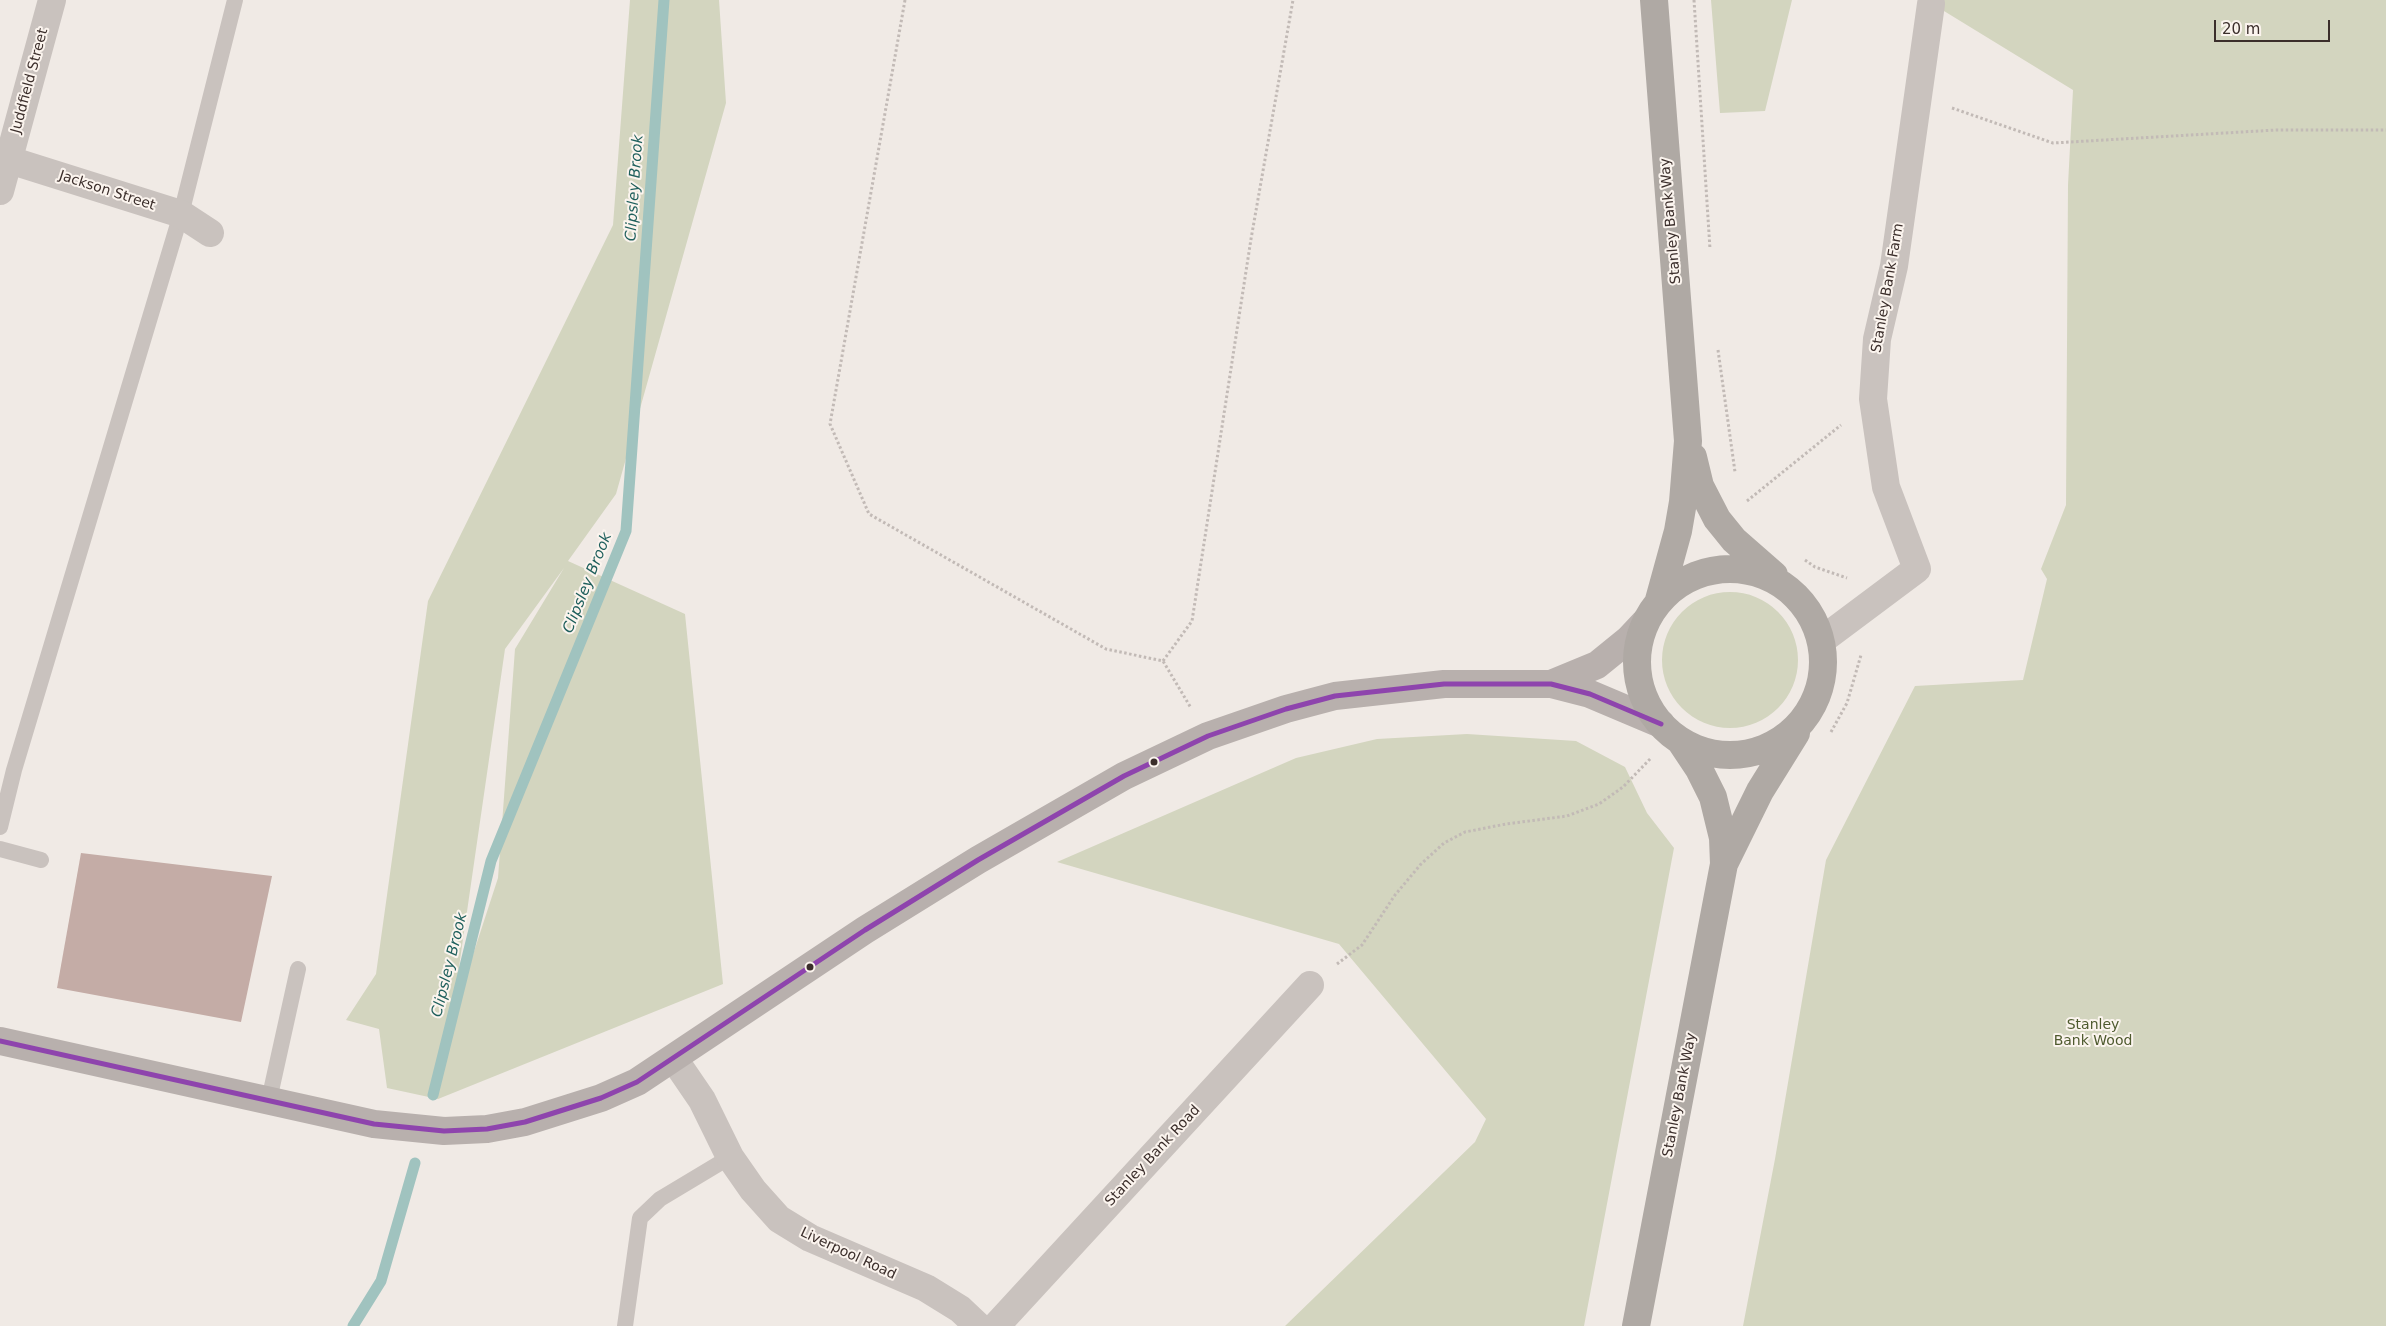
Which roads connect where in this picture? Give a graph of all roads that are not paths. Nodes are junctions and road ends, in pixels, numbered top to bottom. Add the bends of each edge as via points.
1 (52, 0) edge
2 (235, 0) edge
3 (1654, 0) edge
4 (1931, 4) dead end
5 (5, 158) edge
6 (0, 191) edge
7 (181, 214) junction
8 (210, 232) dead end
9 (1688, 442) junction
10 (1790, 589) junction
11 (1659, 600) junction
12 (1644, 623) junction
13 (1822, 640) junction
14 (1551, 684) junction
15 (1805, 719) junction
16 (1660, 724) junction
17 (1681, 742) junction
18 (0, 827) edge
19 (0, 849) edge
20 (41, 860) dead end
21 (1724, 864) junction
22 (298, 969) dead end
23 (1310, 985) road end
24 (0, 1041) edge
25 (674, 1059) junction
26 (269, 1100) junction
27 (730, 1156) junction
28 (625, 1326) edge
29 (978, 1326) edge
30 (996, 1326) edge
31 (1636, 1326) edge

1 - 5 street, Juddfield Street
2 - 7 lane
3 - 9 highway, Stanley Bank Way
4 - 13 street, Stanley Bank Farm via 1894,266 1877,339 1873,399 1886,487 1917,569
5 - 6 street, Juddfield Street
5 - 7 street, Jackson Street
7 - 8 street, Jackson Street
7 - 18 lane via 14,770
9 - 10 highway, Stanley Bank Way via 1700,486 1717,519 1734,540
9 - 11 highway, Stanley Bank Way via 1678,531
10 - 11 highway via 1764,574 1734,568 1704,571 1680,582
10 - 13 highway via 1810,612
11 - 12 highway
12 - 14 main road via 1597,665
12 - 16 highway via 1637,650 1638,677 1645,702
13 - 15 highway via 1824,667 1820,686
14 - 16 main road via 1590,694
14 - 25 main road via 1444,684 1335,696 1208,736 1124,776 978,860 865,930
15 - 17 highway via 1785,739 1760,751 1732,756 1705,752
15 - 21 highway, Stanley Bank Way via 1760,791
16 - 17 highway
17 - 21 highway, Stanley Bank Way via 1713,797 1723,838
19 - 20 lane
21 - 31 highway, Stanley Bank Way
22 - 26 lane
23 - 30 street, Stanley Bank Road
24 - 26 main road
25 - 26 main road via 637,1082 601,1098 563,1112 487,1129 444,1131 374,1124
25 - 27 street, Liverpool Road via 702,1100
27 - 28 lane via 660,1199 640,1218
27 - 29 street, Liverpool Road via 753,1190 779,1219 810,1238 926,1288 960,1309

